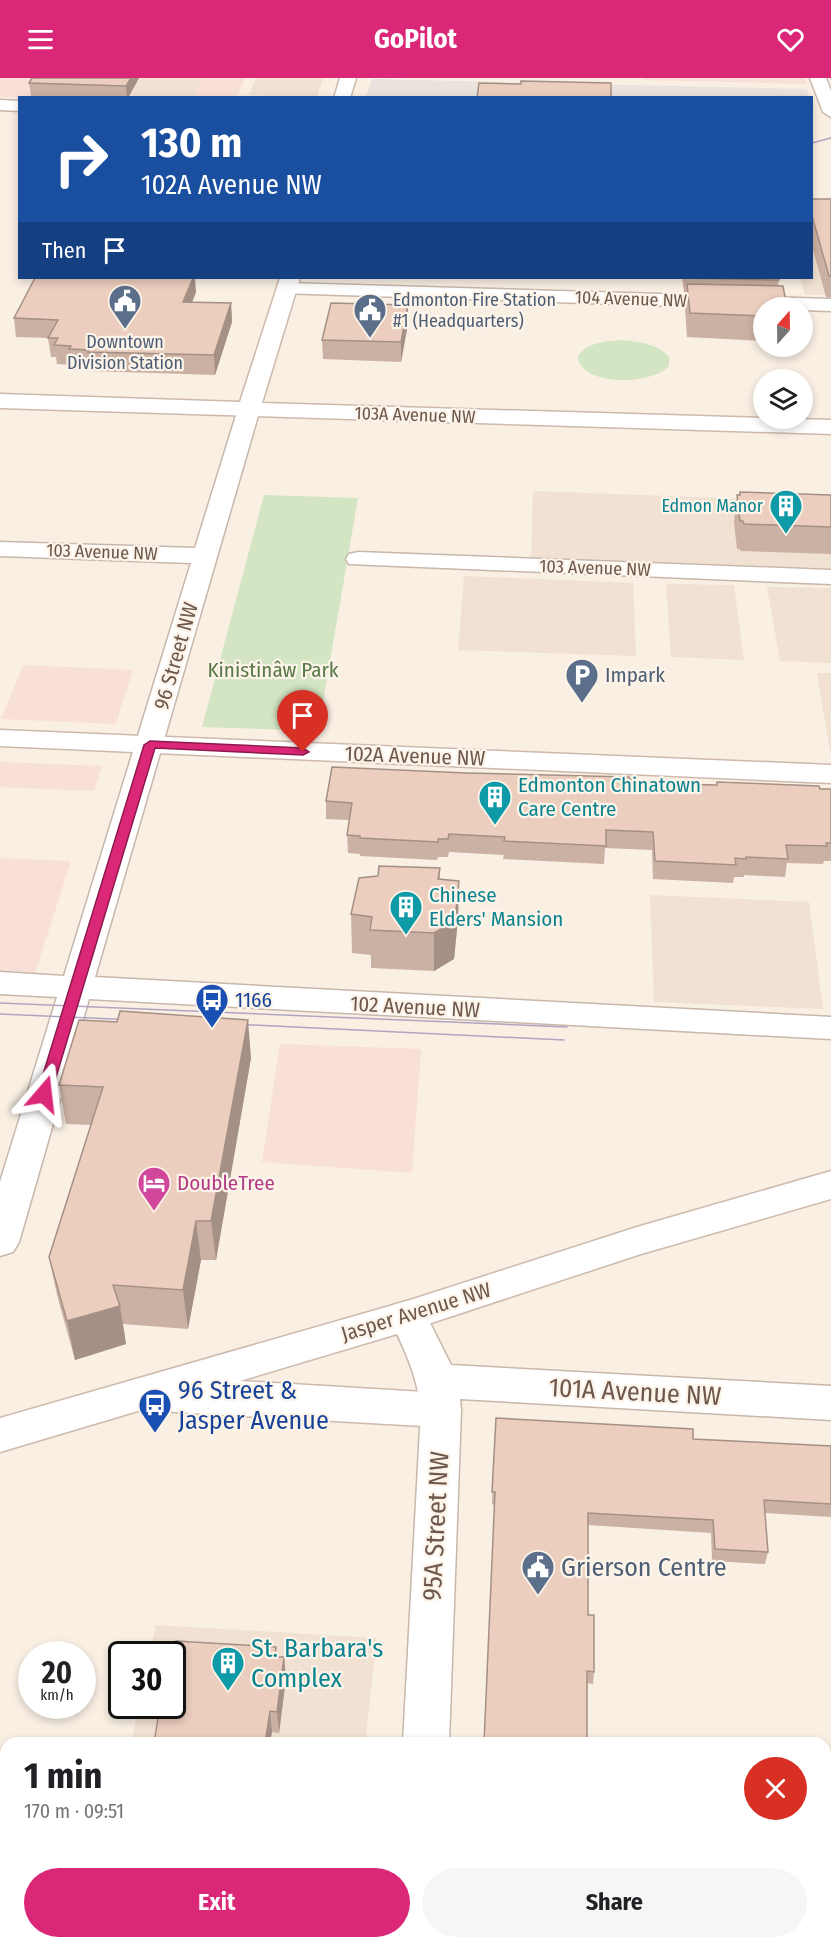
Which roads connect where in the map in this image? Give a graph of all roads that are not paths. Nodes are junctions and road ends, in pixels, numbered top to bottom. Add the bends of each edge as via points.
1 (348, 78) edge
2 (818, 78) edge
3 (343, 96) edge
4 (0, 105) edge
5 (18, 106) edge
6 (831, 112) edge
7 (289, 283) edge
8 (831, 305) edge
9 (0, 401) edge
10 (249, 409) junction
11 (831, 427) edge
12 (0, 549) edge
13 (204, 556) junction
14 (358, 559) dead end
15 (831, 577) edge
16 (0, 738) edge
17 (150, 745) junction
18 (831, 774) edge
19 (0, 983) edge
20 (76, 988) junction
21 (831, 1028) edge
22 (831, 1185) edge
23 (0, 1242) edge
24 (407, 1317) junction
25 (132, 1396) junction
26 (440, 1396) junction
27 (831, 1403) edge
28 (0, 1435) edge
29 (426, 1737) edge

1 - 3 street
2 - 6 street
4 - 5 street
7 - 8 street, 104 Avenue NW
7 - 10 street, 96 Street NW
9 - 10 street, 103A Avenue NW
10 - 11 street, 103A Avenue NW
10 - 13 street, 96 Street NW
12 - 13 street, 103 Avenue NW
13 - 17 street, 96 Street NW
14 - 15 street, 103 Avenue NW
16 - 17 street, 102A Avenue NW
17 - 18 street, 102A Avenue NW
17 - 20 street, 96 Street NW
19 - 20 street, 102 Avenue NW
20 - 21 street, 102 Avenue NW
20 - 23 street, 96 Street NW
22 - 24 street, Jasper Avenue NW via 637,1241
24 - 25 street, Jasper Avenue NW
24 - 26 street, 95A Street NW via 431,1360
25 - 26 street, 101A Avenue NW
25 - 28 street, Jasper Avenue NW
26 - 27 street, 101A Avenue NW
26 - 29 street, 95A Street NW

